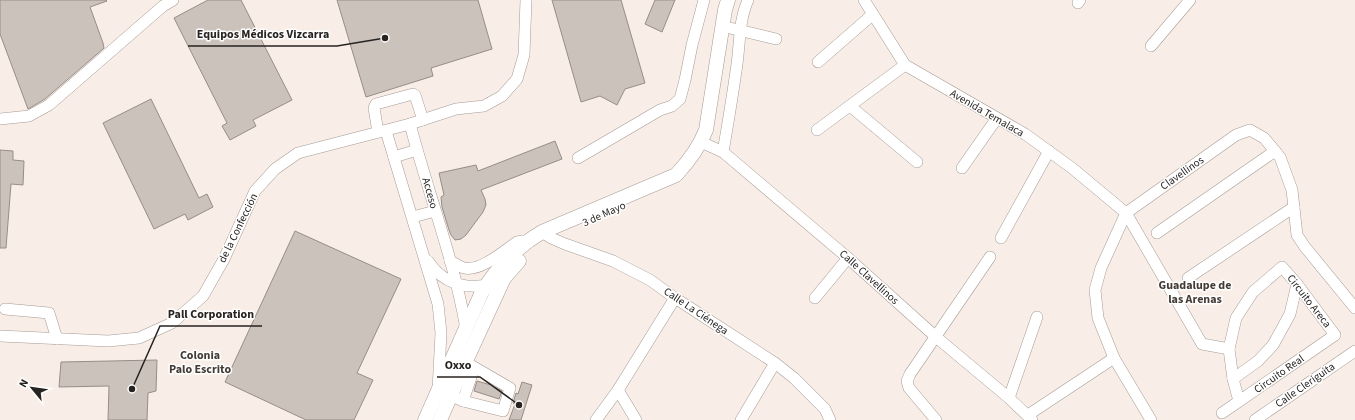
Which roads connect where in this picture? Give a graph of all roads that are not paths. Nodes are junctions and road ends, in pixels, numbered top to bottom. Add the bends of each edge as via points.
1 (173, 0) edge
2 (526, 0) edge
3 (704, 0) edge
4 (864, 0) edge
5 (1190, 0) edge
6 (737, 2) edge
7 (872, 15) junction
8 (735, 28) junction
9 (776, 39) dead end
10 (1151, 46) dead end
11 (818, 62) dead end
12 (905, 65) junction
13 (850, 106) junction
14 (0, 118) edge
15 (997, 118) junction
16 (424, 120) junction
17 (410, 124) junction
18 (817, 130) dead end
19 (382, 132) junction
20 (705, 144) junction
21 (417, 150) junction
22 (1049, 151) junction
23 (1275, 151) junction
24 (723, 152) junction
25 (394, 157) junction
26 (578, 158) dead end
27 (917, 162) dead end
28 (962, 168) dead end
29 (1294, 207) junction
30 (435, 211) junction
31 (1126, 213) junction
32 (413, 217) junction
33 (1157, 233) dead end
34 (542, 236) junction
35 (1001, 238) dead end
36 (424, 256) junction
37 (990, 257) dead end
38 (848, 258) junction
39 (450, 261) junction
40 (1188, 278) dead end
41 (503, 281) junction
42 (455, 283) junction
43 (1297, 284) junction
44 (487, 285) junction
45 (675, 298) junction
46 (815, 298) dead end
47 (1355, 308) edge
48 (5, 309) dead end
49 (1038, 317) dead end
50 (466, 328) junction
51 (1335, 335) joint
52 (0, 336) edge
53 (936, 337) junction
54 (56, 339) junction
55 (472, 348) junction
56 (1229, 349) junction
57 (1355, 351) edge
58 (1114, 358) junction
59 (464, 362) junction
60 (775, 363) junction
61 (1233, 379) junction
62 (438, 390) junction
63 (618, 390) junction
64 (457, 398) junction
65 (1009, 398) junction
66 (1239, 401) junction
67 (431, 406) junction
68 (1222, 413) dead end
69 (1030, 418) edge
70 (444, 419) edge
71 (425, 420) edge
72 (596, 420) edge
73 (636, 420) edge
74 (741, 420) edge
75 (830, 420) edge
76 (936, 420) edge
77 (1151, 420) edge
78 (1255, 420) edge

1 - 14 street via 49,105 29,116
2 - 16 street, de la Confección via 524,55 516,79 502,96 484,106 456,109
3 - 26 street via 680,99 672,106 660,110
4 - 7 street, Avenida Temalaca
5 - 10 street
6 - 8 main road, 3 de Mayo
6 - 20 main road via 706,130
7 - 11 street
7 - 12 street, Avenida Temalaca
8 - 9 street
8 - 20 main road, 3 de Mayo via 716,118
8 - 24 street via 737,64
12 - 13 street
12 - 15 street, Avenida Temalaca
13 - 18 street
13 - 27 street
15 - 22 street, Avenida Temalaca
15 - 28 street
16 - 17 street, de la Confección
16 - 19 street via 413,94 376,104 374,108
17 - 19 street, de la Confección
17 - 21 street, Acceso
19 - 25 street
19 - 54 street, de la Confección via 298,153 275,169 255,191 204,296 172,323 139,338 108,341
20 - 24 street, Calle Clavellinos
20 - 34 main road, 3 de Mayo via 700,159 685,175 667,188
21 - 25 street
21 - 30 street, Acceso
22 - 31 street, Avenida Temalaca
22 - 35 street
23 - 29 street, Clavellinos via 1292,190
23 - 31 street, Clavellinos via 1264,138 1250,130 1236,136
23 - 33 street
24 - 38 street, Calle Clavellinos
25 - 32 street
29 - 40 street
29 - 47 street, Clavellinos via 1297,236
30 - 32 street
30 - 39 street, Acceso
31 - 56 street via 1202,344
31 - 58 street via 1101,268 1095,290 1098,318
32 - 36 street
34 - 39 street via 517,242 473,269 464,268
34 - 41 main road, 3 de Mayo
34 - 44 main road via 511,257
34 - 45 street, Calle La Ciénega via 613,261 650,280
36 - 42 street via 433,269
36 - 62 street via 438,304 441,326
37 - 53 street
38 - 46 street
38 - 53 street, Calle Clavellinos
39 - 42 street, Acceso
41 - 44 street
41 - 55 main road, 3 de Mayo
42 - 44 street via 466,286
42 - 50 street, Acceso
43 - 51 street, Circuito Areca
43 - 56 street, Circuito Areca via 1282,267 1253,292 1236,318
43 - 61 street via 1290,314 1273,345 1258,361
44 - 50 main road
45 - 60 street, Calle La Ciénega
45 - 63 street
48 - 54 street via 49,313
49 - 65 street
50 - 55 street, Acceso
50 - 59 main road
51 - 66 street, Circuito Real
52 - 54 street, de la Confección
53 - 65 street, Calle Clavellinos
53 - 76 street via 907,381
55 - 59 main road, 3 de Mayo
56 - 61 street
57 - 78 street, Calle Cleriguita
58 - 69 street
58 - 77 street
59 - 62 main road
59 - 64 main road, 3 de Mayo
59 - 64 street via 510,388 504,411
60 - 74 street
60 - 75 street, Calle La Ciénega via 812,395 825,409
61 - 66 street
62 - 64 street
62 - 67 main road
63 - 72 street
63 - 73 street
64 - 70 main road, 3 de Mayo
65 - 69 street, Calle Clavellinos
66 - 68 street, Circuito Real
67 - 70 street
67 - 71 main road

